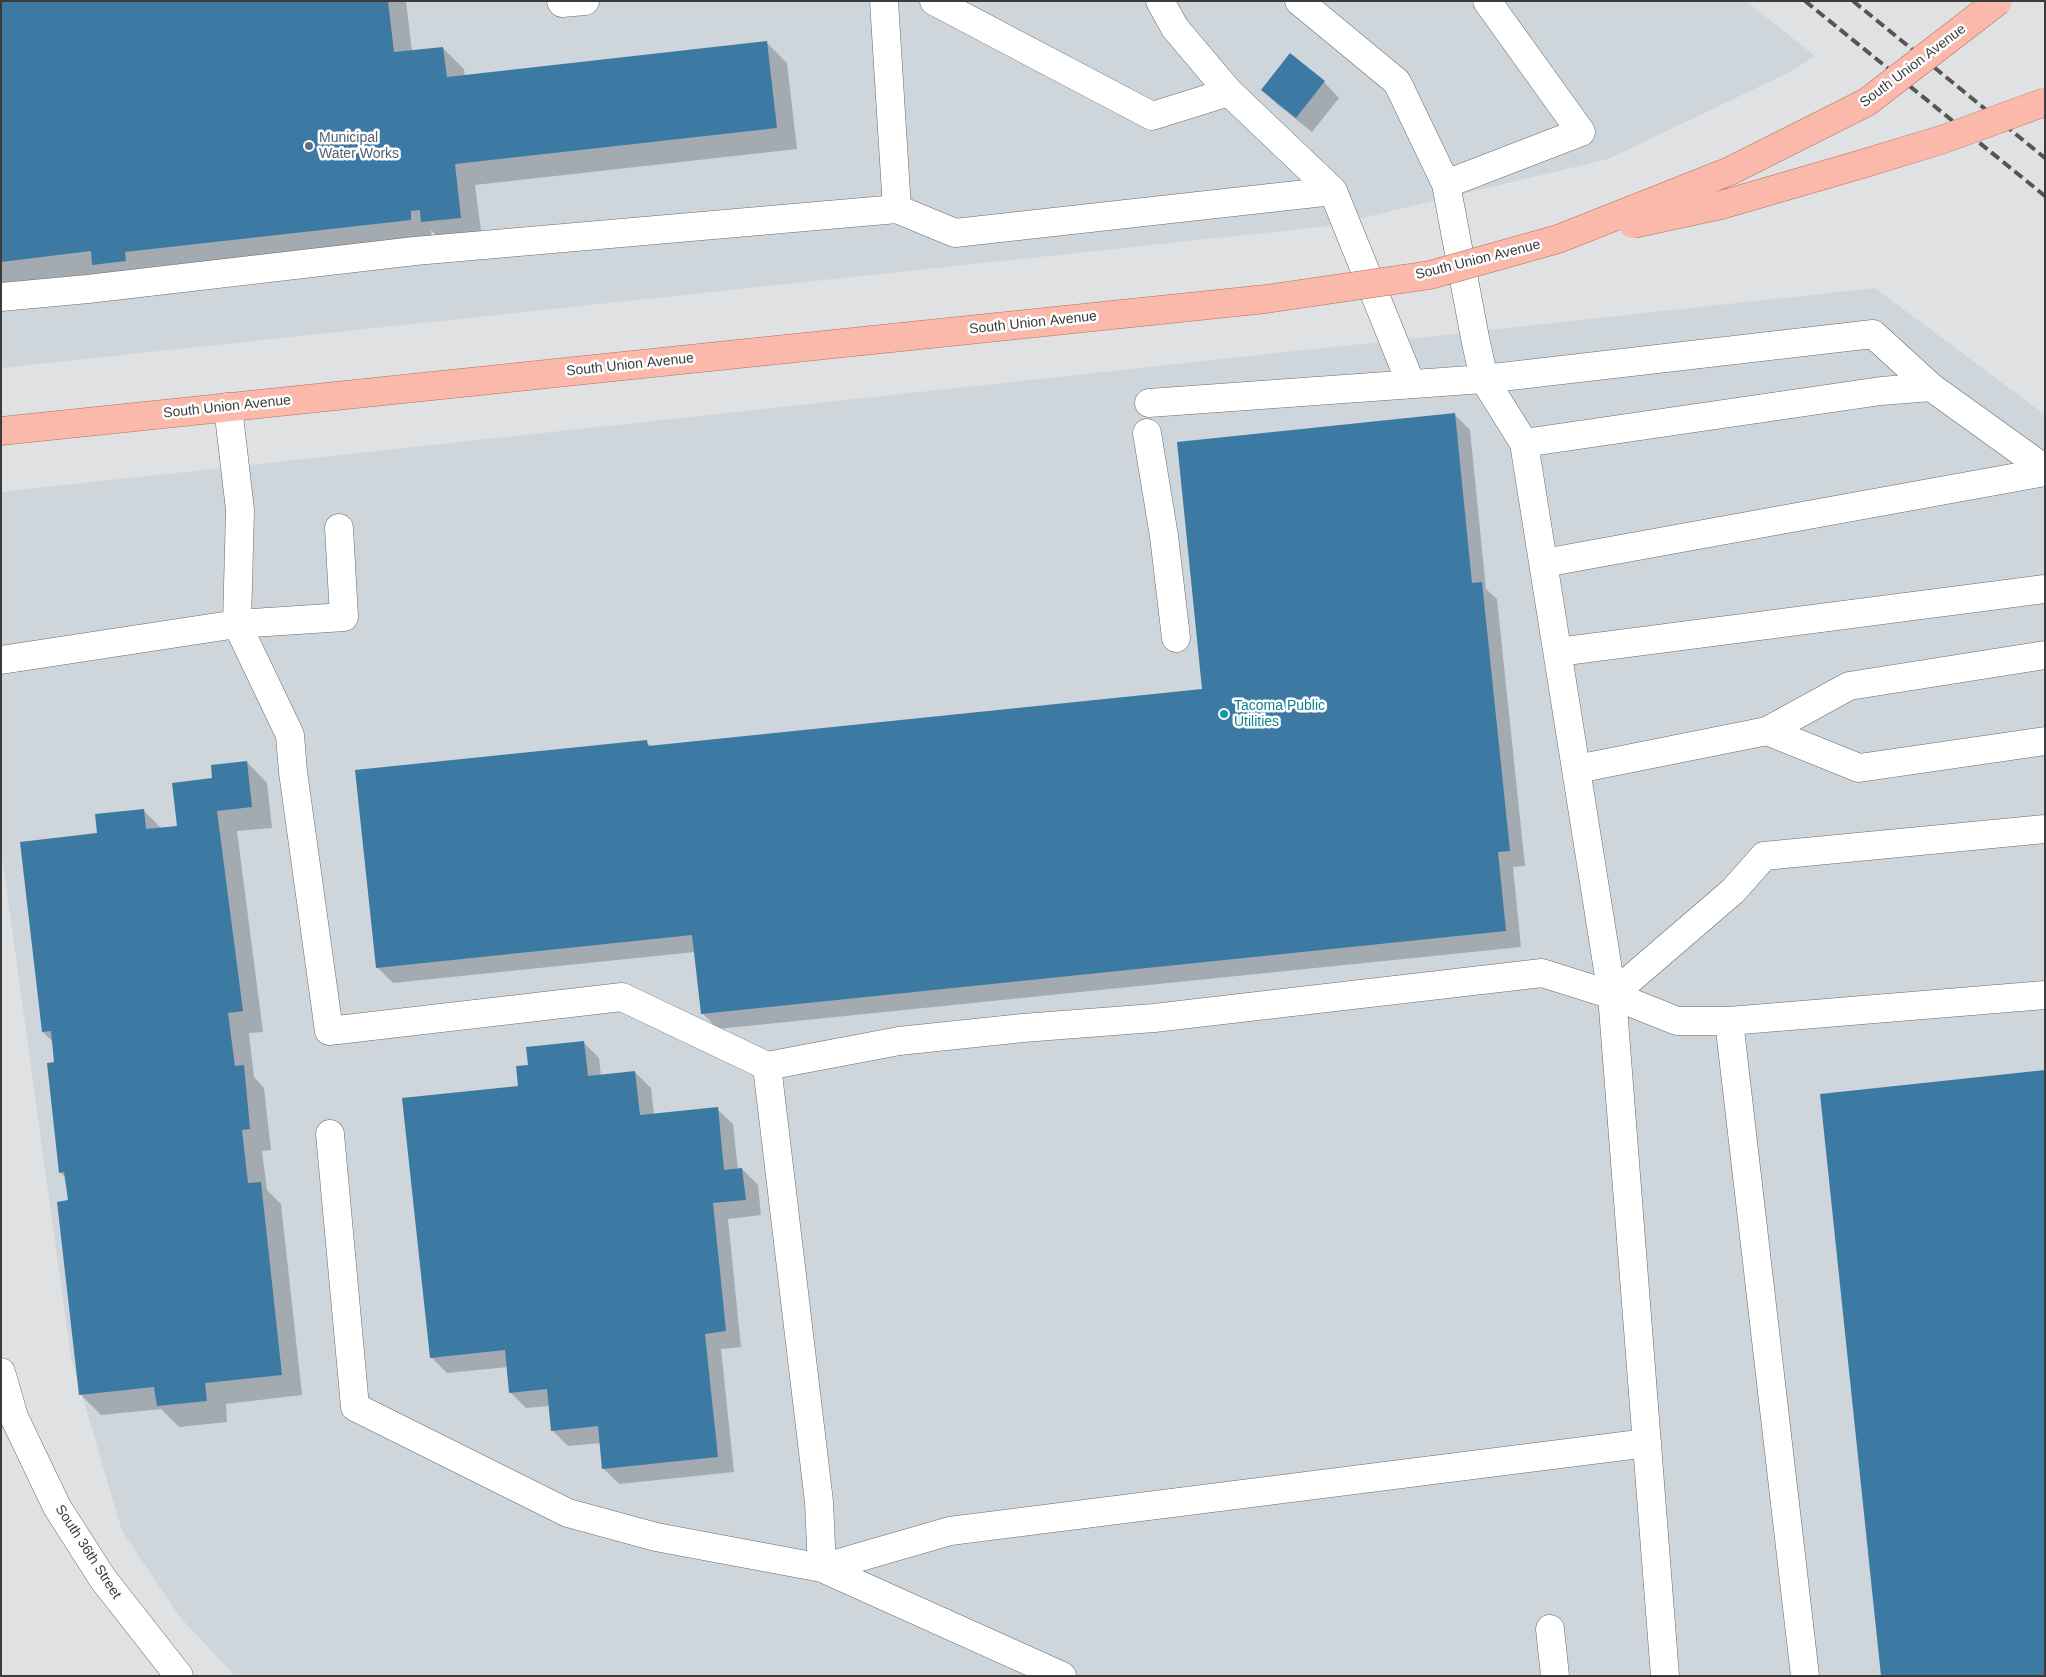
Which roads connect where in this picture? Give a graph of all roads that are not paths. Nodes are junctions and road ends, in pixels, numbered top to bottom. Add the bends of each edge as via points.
1 (562, 1) edge
2 (585, 1) edge
3 (884, 1) edge
4 (934, 1) edge
5 (1160, 1) edge
6 (1299, 1) edge
7 (1487, 1) edge
8 (1998, 1) edge
9 (1229, 92) junction
10 (2045, 102) edge
11 (1446, 184) junction
12 (1333, 191) junction
13 (897, 209) junction
14 (1558, 239) junction
15 (1, 298) edge
16 (1484, 379) junction
17 (1410, 384) junction
18 (1931, 387) junction
19 (1150, 403) dead end
20 (228, 407) junction
21 (1, 430) edge
22 (1147, 433) dead end
23 (1524, 443) junction
24 (2045, 470) edge
25 (339, 528) dead end
26 (1544, 563) junction
27 (2045, 589) edge
28 (236, 624) junction
29 (1176, 638) dead end
30 (1558, 652) junction
31 (2045, 655) edge
32 (1, 660) edge
33 (1767, 731) junction
34 (2045, 741) edge
35 (1577, 769) junction
36 (2045, 829) edge
37 (1612, 994) junction
38 (2045, 995) edge
39 (1729, 1020) junction
40 (767, 1066) junction
41 (330, 1134) dead end
42 (1, 1372) edge
43 (1647, 1443) junction
44 (822, 1568) junction
45 (1550, 1630) dead end
46 (179, 1676) edge
47 (1062, 1676) edge
48 (1555, 1676) edge
49 (1665, 1676) edge
50 (1805, 1676) edge

1 - 2 street
3 - 13 street
4 - 9 street via 1152,116
5 - 9 street via 1175,28
6 - 11 street via 1397,82
7 - 11 street via 1581,132
8 - 14 main road, South Union Avenue, bridge via 1867,102 1730,171
9 - 12 street
10 - 14 main road, bridge via 1934,142 1721,205
11 - 16 street
12 - 13 street via 955,233
12 - 17 street
13 - 15 street via 415,251
14 - 20 main road, South Union Avenue, bridge via 1430,275 1276,298
16 - 17 street
16 - 18 street via 1873,334
16 - 23 street
17 - 19 street
18 - 23 street via 1881,391
18 - 24 street
20 - 21 main road, South Union Avenue
20 - 28 street via 240,510
22 - 29 street
23 - 26 street
24 - 26 street
25 - 28 street via 344,617
26 - 30 street
27 - 30 street
28 - 32 street
28 - 40 street via 290,735 329,1031 622,997
30 - 35 street
31 - 33 street via 1849,686
33 - 34 street via 1859,768
33 - 35 street
35 - 37 street
36 - 37 street via 1764,856 1733,891
37 - 39 street via 1677,1022
37 - 40 street via 1542,972 1164,1017 898,1041
37 - 43 street
38 - 39 street
39 - 50 street
40 - 44 street via 819,1502
41 - 44 street via 355,1407 568,1514 656,1538
42 - 46 street, South 36th Street via 14,1417 57,1507 102,1579
43 - 44 street via 950,1531
43 - 49 street
44 - 47 street
45 - 48 street

